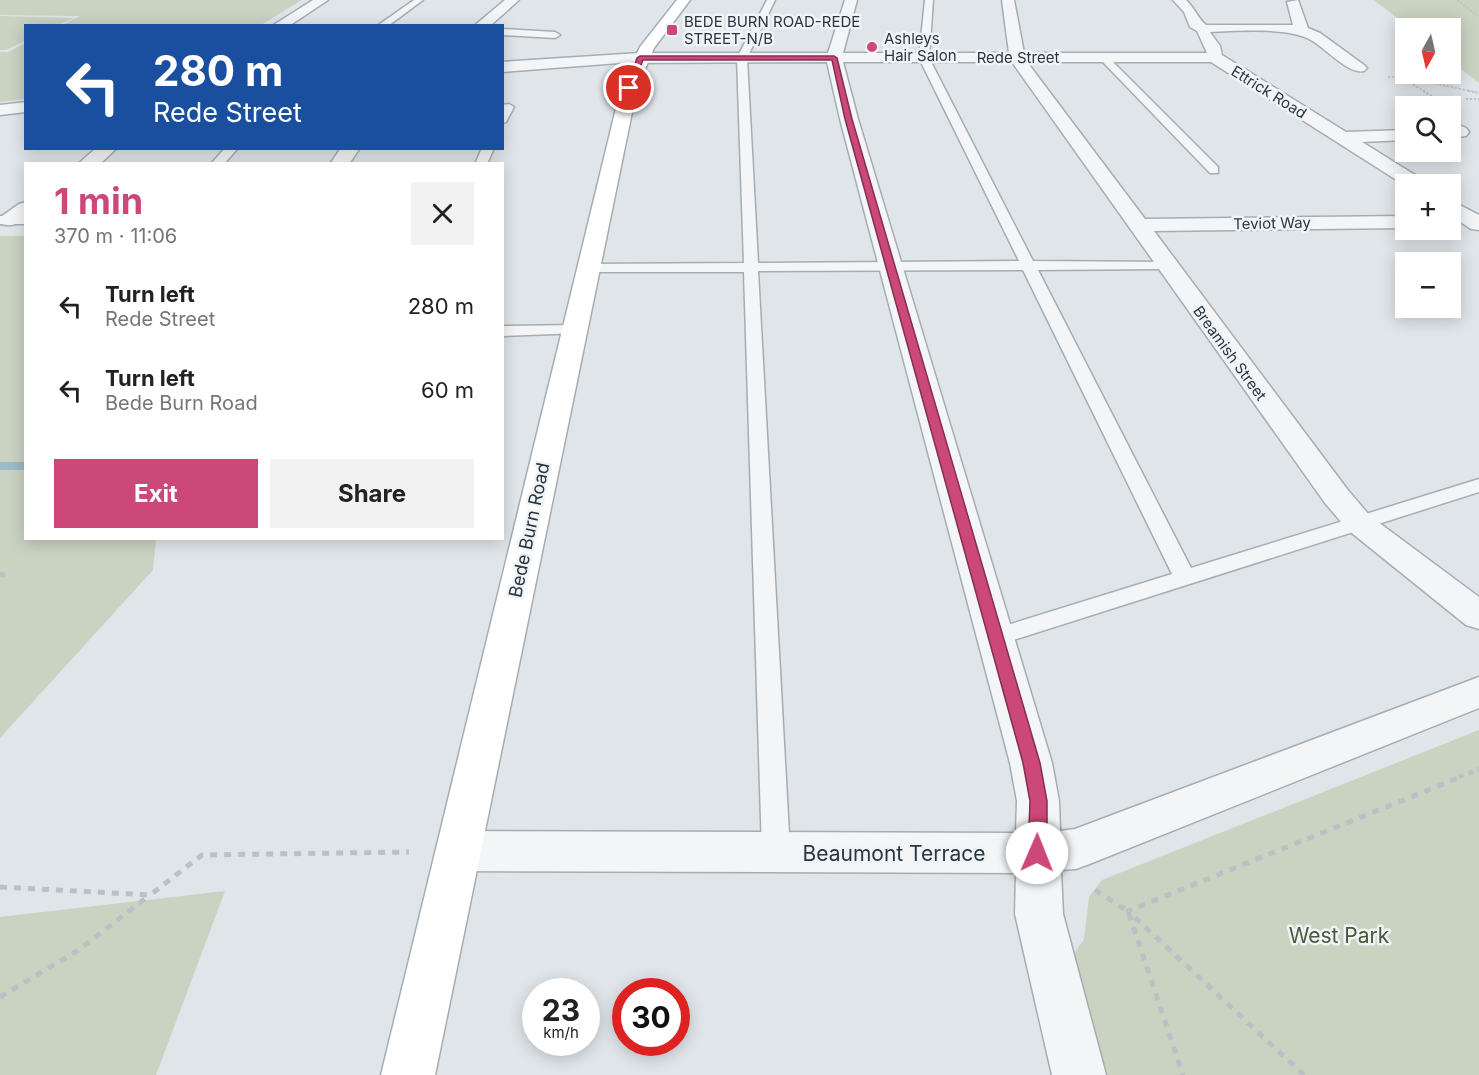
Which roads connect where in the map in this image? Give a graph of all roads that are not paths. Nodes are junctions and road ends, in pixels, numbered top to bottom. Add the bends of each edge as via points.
1 (322, 0) edge
2 (419, 0) edge
3 (513, 0) edge
4 (684, 0) edge
5 (771, 0) edge
6 (851, 0) edge
7 (929, 0) edge
8 (1008, 0) edge
9 (1179, 0) edge
10 (1293, 2) dead end
11 (282, 24) edge
12 (384, 24) edge
13 (483, 24) edge
14 (1204, 29) junction
15 (1302, 31) junction
16 (504, 32) edge
17 (537, 34) junction
18 (555, 35) dead end
19 (520, 42) dead end
20 (1017, 57) junction
21 (1103, 57) junction
22 (1215, 57) junction
23 (640, 58) junction
24 (742, 58) junction
25 (834, 58) junction
26 (924, 58) junction
27 (504, 67) edge
28 (1359, 68) dead end
29 (24, 107) edge
30 (0, 110) edge
31 (1395, 136) edge
32 (1342, 138) junction
33 (105, 150) edge
34 (230, 150) edge
35 (90, 162) edge
36 (219, 162) edge
37 (1214, 170) dead end
38 (1400, 174) edge
39 (1461, 213) edge
40 (1395, 222) edge
41 (1461, 222) edge
42 (1476, 223) edge
43 (1138, 225) junction
44 (1165, 264) junction
45 (1030, 265) junction
46 (751, 266) junction
47 (890, 266) junction
48 (588, 268) junction
49 (575, 330) junction
50 (504, 331) edge
51 (1479, 485) edge
52 (1359, 523) junction
53 (1185, 577) junction
54 (1479, 615) edge
55 (996, 637) junction
56 (1479, 692) edge
57 (460, 851) junction
58 (776, 852) junction
59 (1037, 853) junction
60 (408, 1075) edge
61 (1079, 1075) edge

1 - 11 street
2 - 12 lane
3 - 13 street
4 - 23 main road, Bede Burn Road
5 - 24 lane
6 - 25 street
7 - 26 lane
8 - 20 street
9 - 14 street, Ettrick Road via 1190,11 1195,24
10 - 15 street
14 - 15 street
14 - 22 street, Ettrick Road via 1215,48
15 - 28 street via 1316,36
16 - 17 lane
17 - 18 lane
17 - 19 lane
20 - 21 street, Rede Street
20 - 26 street, Rede Street
20 - 43 street, Breamish Street
21 - 22 street, Rede Street
21 - 37 lane
22 - 32 street, Ettrick Road
23 - 24 street, Rede Street
23 - 27 street, Rede Street
23 - 48 main road, Bede Burn Road via 629,88
24 - 25 street, Rede Street
24 - 46 lane
25 - 26 street, Rede Street
25 - 47 street
26 - 45 lane
29 - 30 street
31 - 32 street
32 - 38 street, Ettrick Road
33 - 35 street
34 - 36 lane
39 - 42 street
40 - 43 street, Teviot Way
41 - 42 street
43 - 44 street, Breamish Street
44 - 45 lane
44 - 52 street, Breamish Street
45 - 47 lane
45 - 53 lane
46 - 47 lane
46 - 48 lane
46 - 58 lane
47 - 55 street
48 - 49 main road, Bede Burn Road
49 - 50 lane
49 - 57 main road, Bede Burn Road
51 - 52 lane
52 - 53 lane
52 - 54 street, Breamish Street
53 - 55 lane
55 - 59 street via 1031,763 1038,801
56 - 59 street, Beaumont Terrace via 1076,849
57 - 58 street, Beaumont Terrace
57 - 60 main road, Bede Burn Road
58 - 59 street, Beaumont Terrace
59 - 61 street via 1039,914

